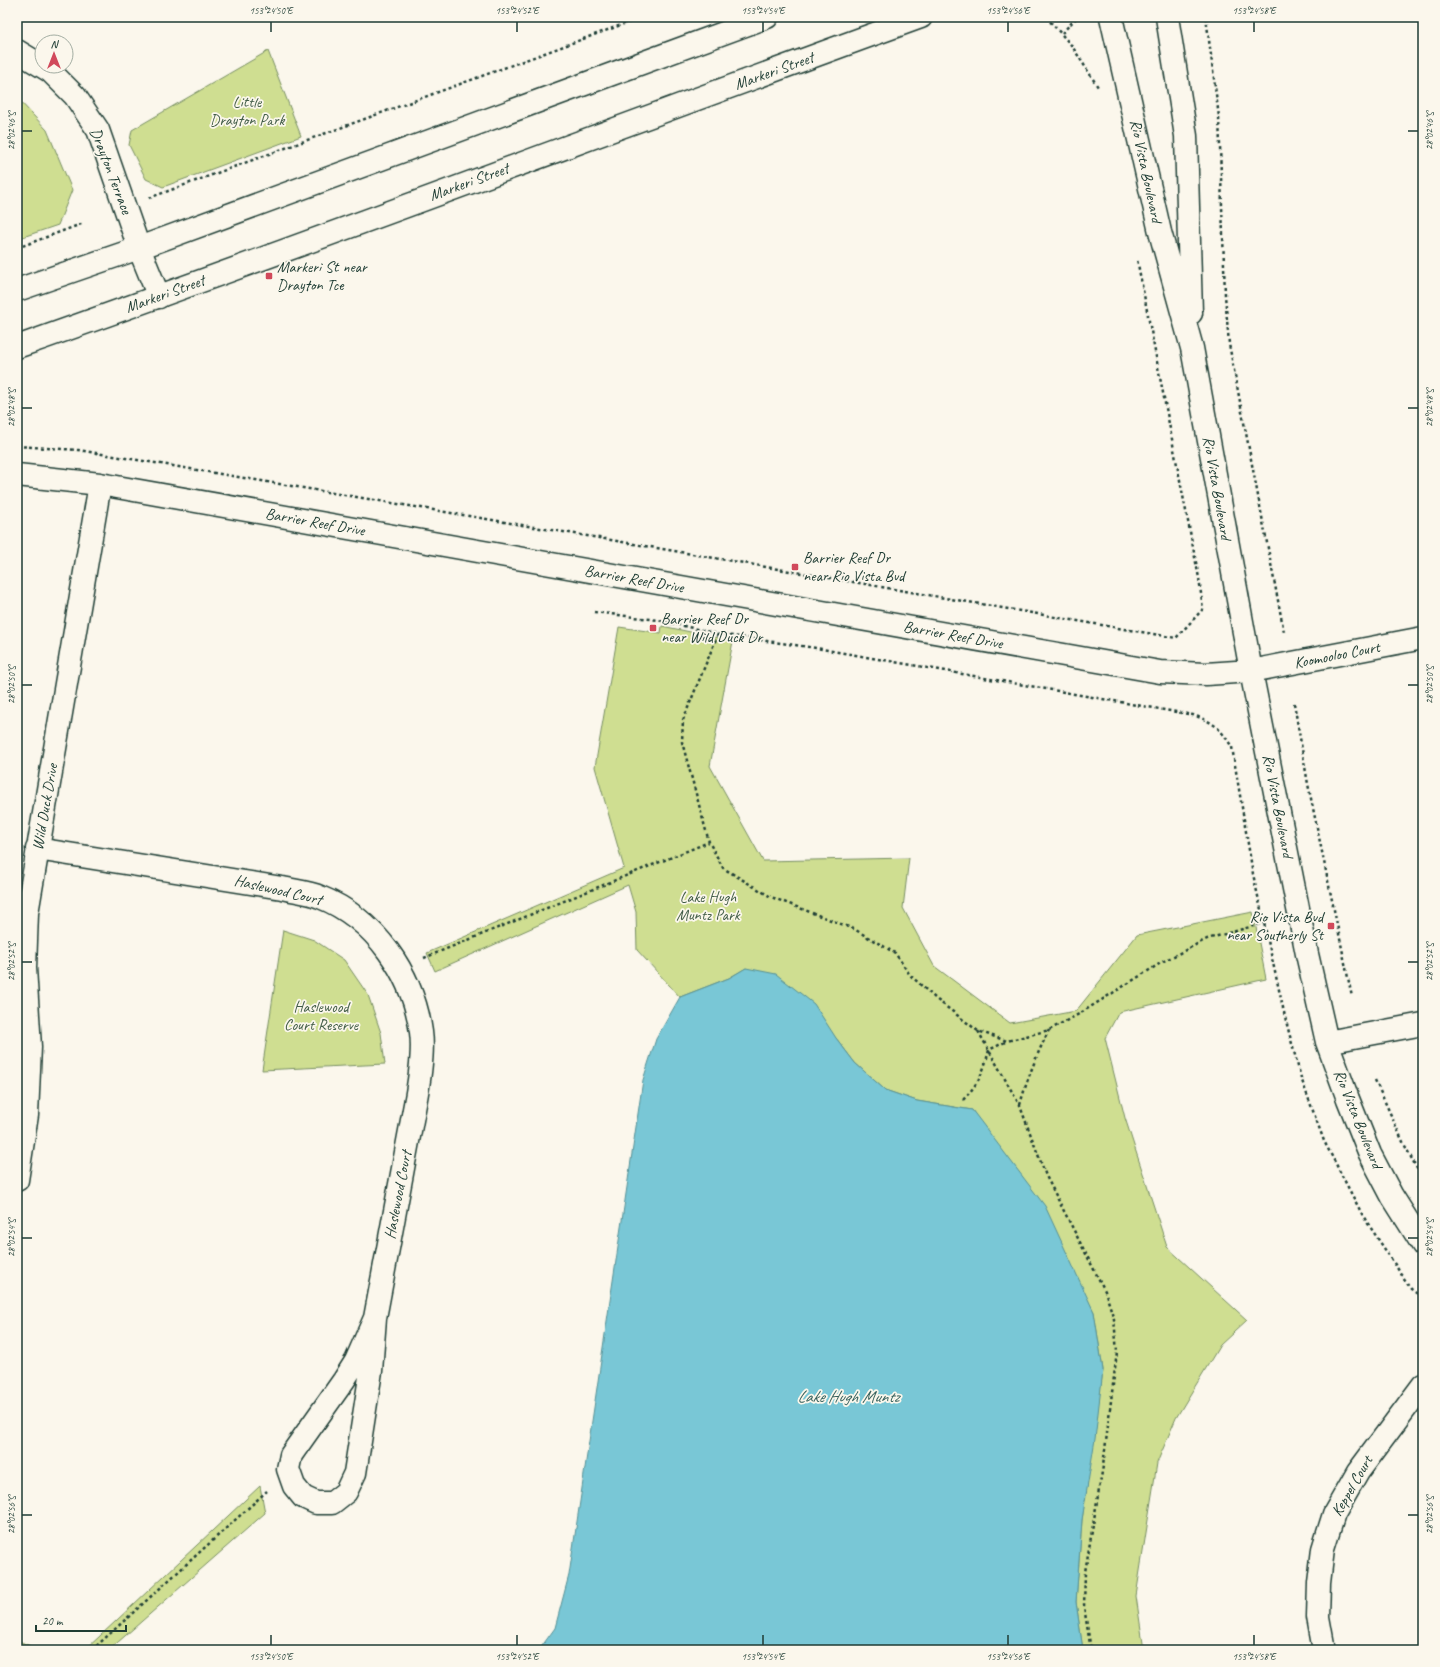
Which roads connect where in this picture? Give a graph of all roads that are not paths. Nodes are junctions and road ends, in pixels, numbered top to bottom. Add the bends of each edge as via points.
1 (767, 17) edge
2 (922, 17) edge
3 (1111, 17) edge
4 (1167, 17) edge
5 (17, 51) edge
6 (139, 248) junction
7 (17, 290) edge
8 (159, 297) junction
9 (17, 347) edge
10 (1192, 348) junction
11 (17, 475) edge
12 (100, 484) junction
13 (1423, 638) edge
14 (1251, 671) junction
15 (37, 849) junction
16 (1423, 1024) edge
17 (1328, 1042) junction
18 (17, 1180) edge
19 (1423, 1245) edge
20 (375, 1318) junction
21 (1423, 1385) edge
22 (1324, 1650) edge

1 - 6 street
2 - 8 street, Markeri Street
3 - 10 street, Rio Vista Boulevard via 1160,232
4 - 10 street, Rio Vista Boulevard via 1186,136
5 - 6 street, Drayton Terrace via 50,71 75,96 98,130
6 - 7 street
6 - 8 street, Drayton Terrace
8 - 9 street, Markeri Street
10 - 14 street, Rio Vista Boulevard
11 - 12 street, Barrier Reef Drive
12 - 14 street, Barrier Reef Drive via 1160,672 1206,674
12 - 15 street, Wild Duck Drive
13 - 14 street, Koomooloo Court
14 - 17 street, Rio Vista Boulevard via 1307,954
15 - 18 street, Wild Duck Drive via 27,913 25,968 30,1047 27,1115
15 - 20 street, Haslewood Court via 274,887 320,897 353,915 379,939 400,968 413,996 421,1033 420,1073
16 - 17 street
17 - 19 street, Rio Vista Boulevard via 1370,1154 1392,1196
20 - 20 street, Haslewood Court via 371,1371 355,1473 346,1492 332,1503 316,1503 303,1497 294,1486 288,1469 291,1455 356,1361
21 - 22 street, Keppel Court via 1358,1472 1334,1514 1324,1549 1319,1583 1318,1617

